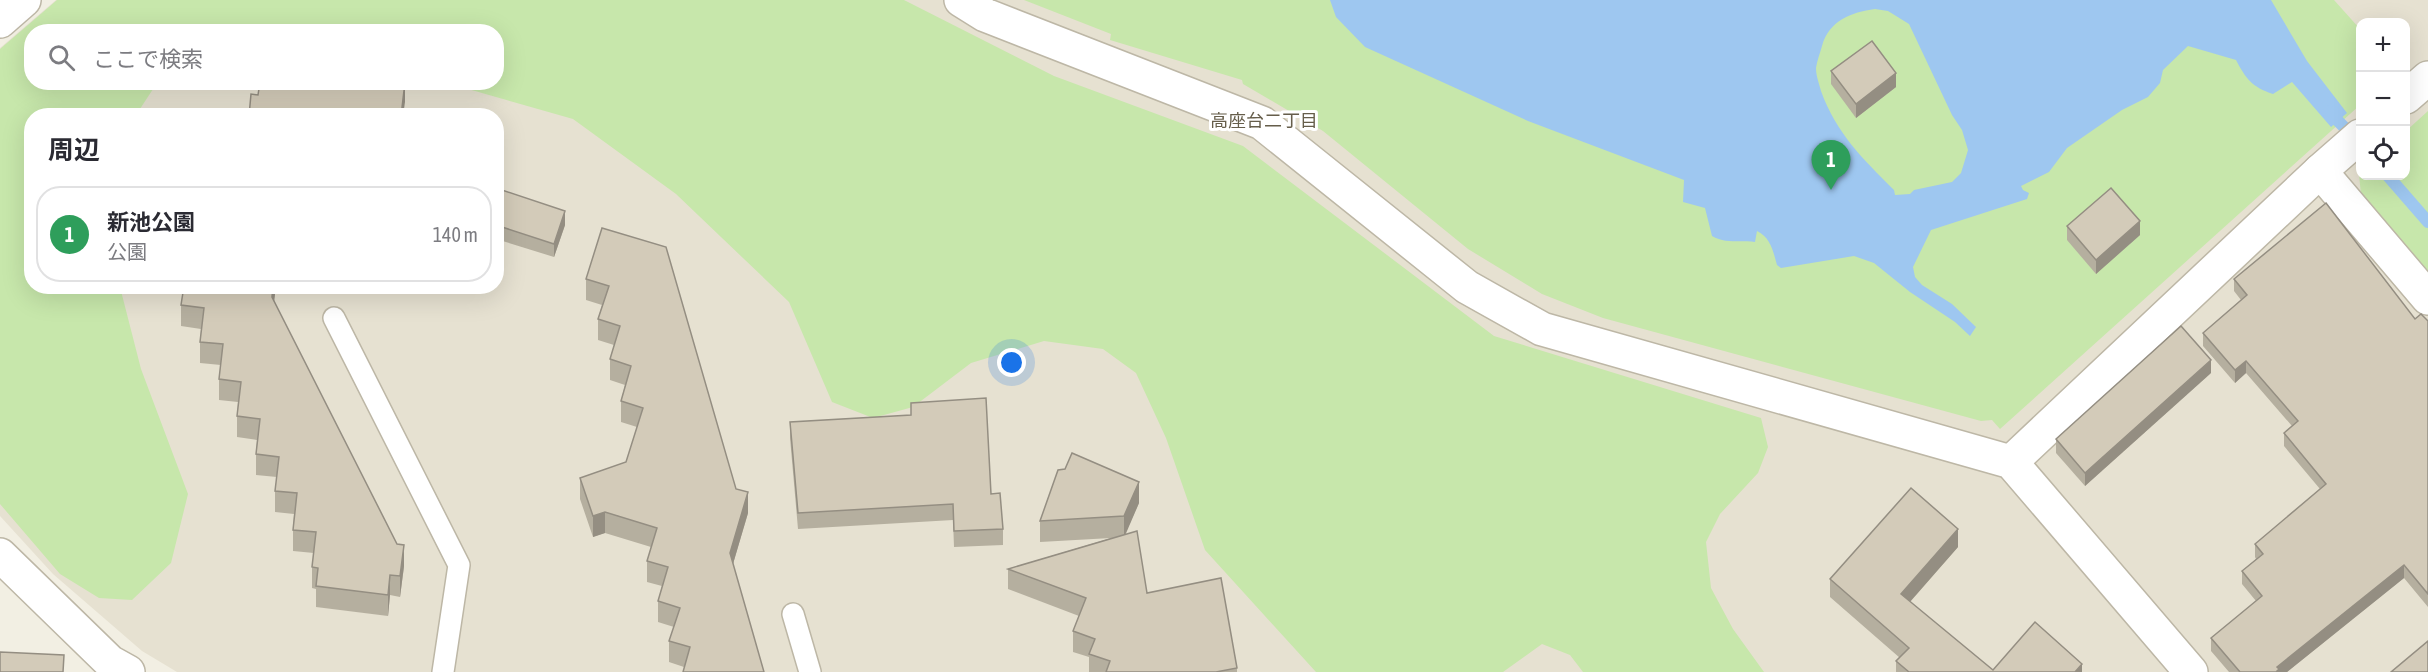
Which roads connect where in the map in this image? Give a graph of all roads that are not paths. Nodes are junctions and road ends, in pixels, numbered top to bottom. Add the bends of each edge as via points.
1 (24, 0) edge
2 (961, 0) edge
3 (0, 21) edge
4 (2428, 78) edge
5 (2410, 94) edge
6 (2356, 140) edge
7 (2319, 171) junction
8 (2428, 298) edge
9 (334, 318) dead end
10 (2011, 462) junction
11 (0, 555) edge
12 (793, 614) dead end
13 (116, 669) edge
14 (443, 672) edge
15 (810, 672) edge
16 (2191, 672) edge

1 - 3 street
2 - 10 street via 985,15 1262,123 1467,287 1542,329
4 - 5 street
6 - 7 street
7 - 8 street
7 - 10 street
9 - 14 lane via 459,565
10 - 16 street
11 - 13 street
12 - 15 lane

